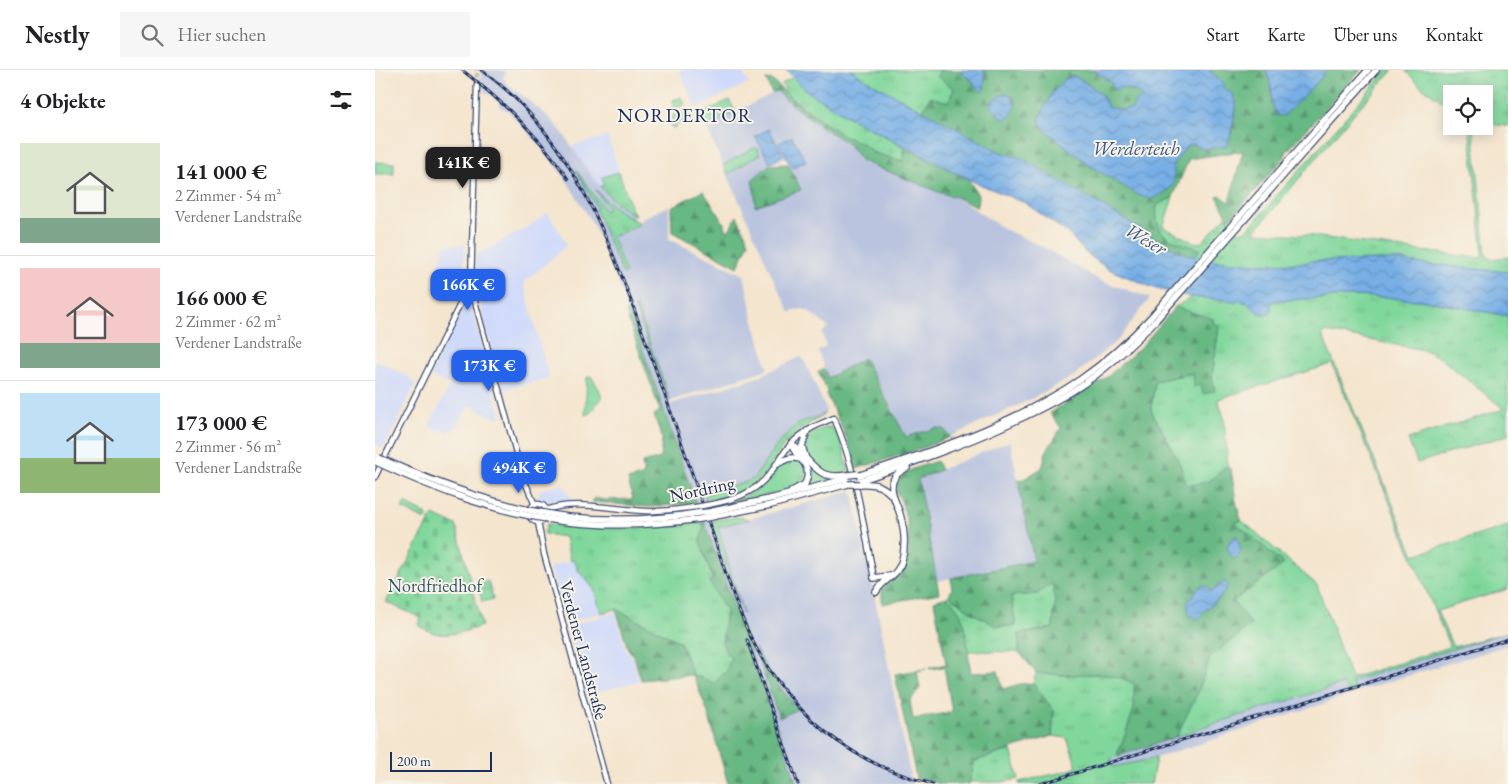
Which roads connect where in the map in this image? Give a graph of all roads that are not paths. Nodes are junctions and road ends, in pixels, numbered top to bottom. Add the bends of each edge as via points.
1 (1368, 70) edge
2 (1376, 70) edge
3 (477, 84) tunnel mouth
4 (1237, 223) junction
5 (471, 283) junction
6 (470, 293) junction
7 (807, 431) junction
8 (791, 444) junction
9 (376, 459) edge
10 (804, 459) junction
11 (909, 463) junction
12 (776, 465) junction
13 (377, 471) edge
14 (375, 478) edge
15 (848, 479) junction
16 (858, 479) junction
17 (774, 498) junction
18 (535, 504) junction
19 (896, 504) junction
20 (546, 510) junction
21 (529, 513) junction
22 (710, 515) junction
23 (538, 522) junction
24 (893, 576) junction
25 (874, 578) joint
26 (877, 592) dead end
27 (607, 784) edge

1 - 4 highway
2 - 4 highway
3 - 5 main road
4 - 11 highway via 1134,335 1081,379 1021,413
4 - 11 highway via 1138,339 1098,374 1065,396 1001,428
5 - 6 main road via 466,286
5 - 6 main road via 477,288
6 - 13 main road via 461,302
6 - 18 main road via 522,476
7 - 8 main road, Nordring
7 - 10 highway via 802,446
7 - 25 main road, Nordring via 834,418 851,462
8 - 10 highway
8 - 12 main road, Nordring
9 - 22 highway, bridge via 475,497 568,520 604,525 643,525
10 - 12 highway via 791,457
10 - 15 highway via 822,474
10 - 17 highway via 808,473 805,484
11 - 16 highway
11 - 16 highway via 865,473
11 - 19 highway via 893,481
12 - 20 main road, Nordring, bridge via 764,481 747,493 707,505 647,511 566,504
13 - 14 main road
13 - 21 main road via 389,468 402,471 473,498
15 - 16 highway, bridge
15 - 16 highway, bridge
15 - 17 highway
15 - 22 highway via 771,505
16 - 19 highway via 882,486
17 - 22 highway
18 - 20 main road
18 - 21 main road
19 - 24 highway via 904,547 900,567
20 - 23 main road via 545,518
21 - 23 main road via 532,520
23 - 27 main road, Verdener Landstraße
24 - 25 highway
24 - 26 highway

